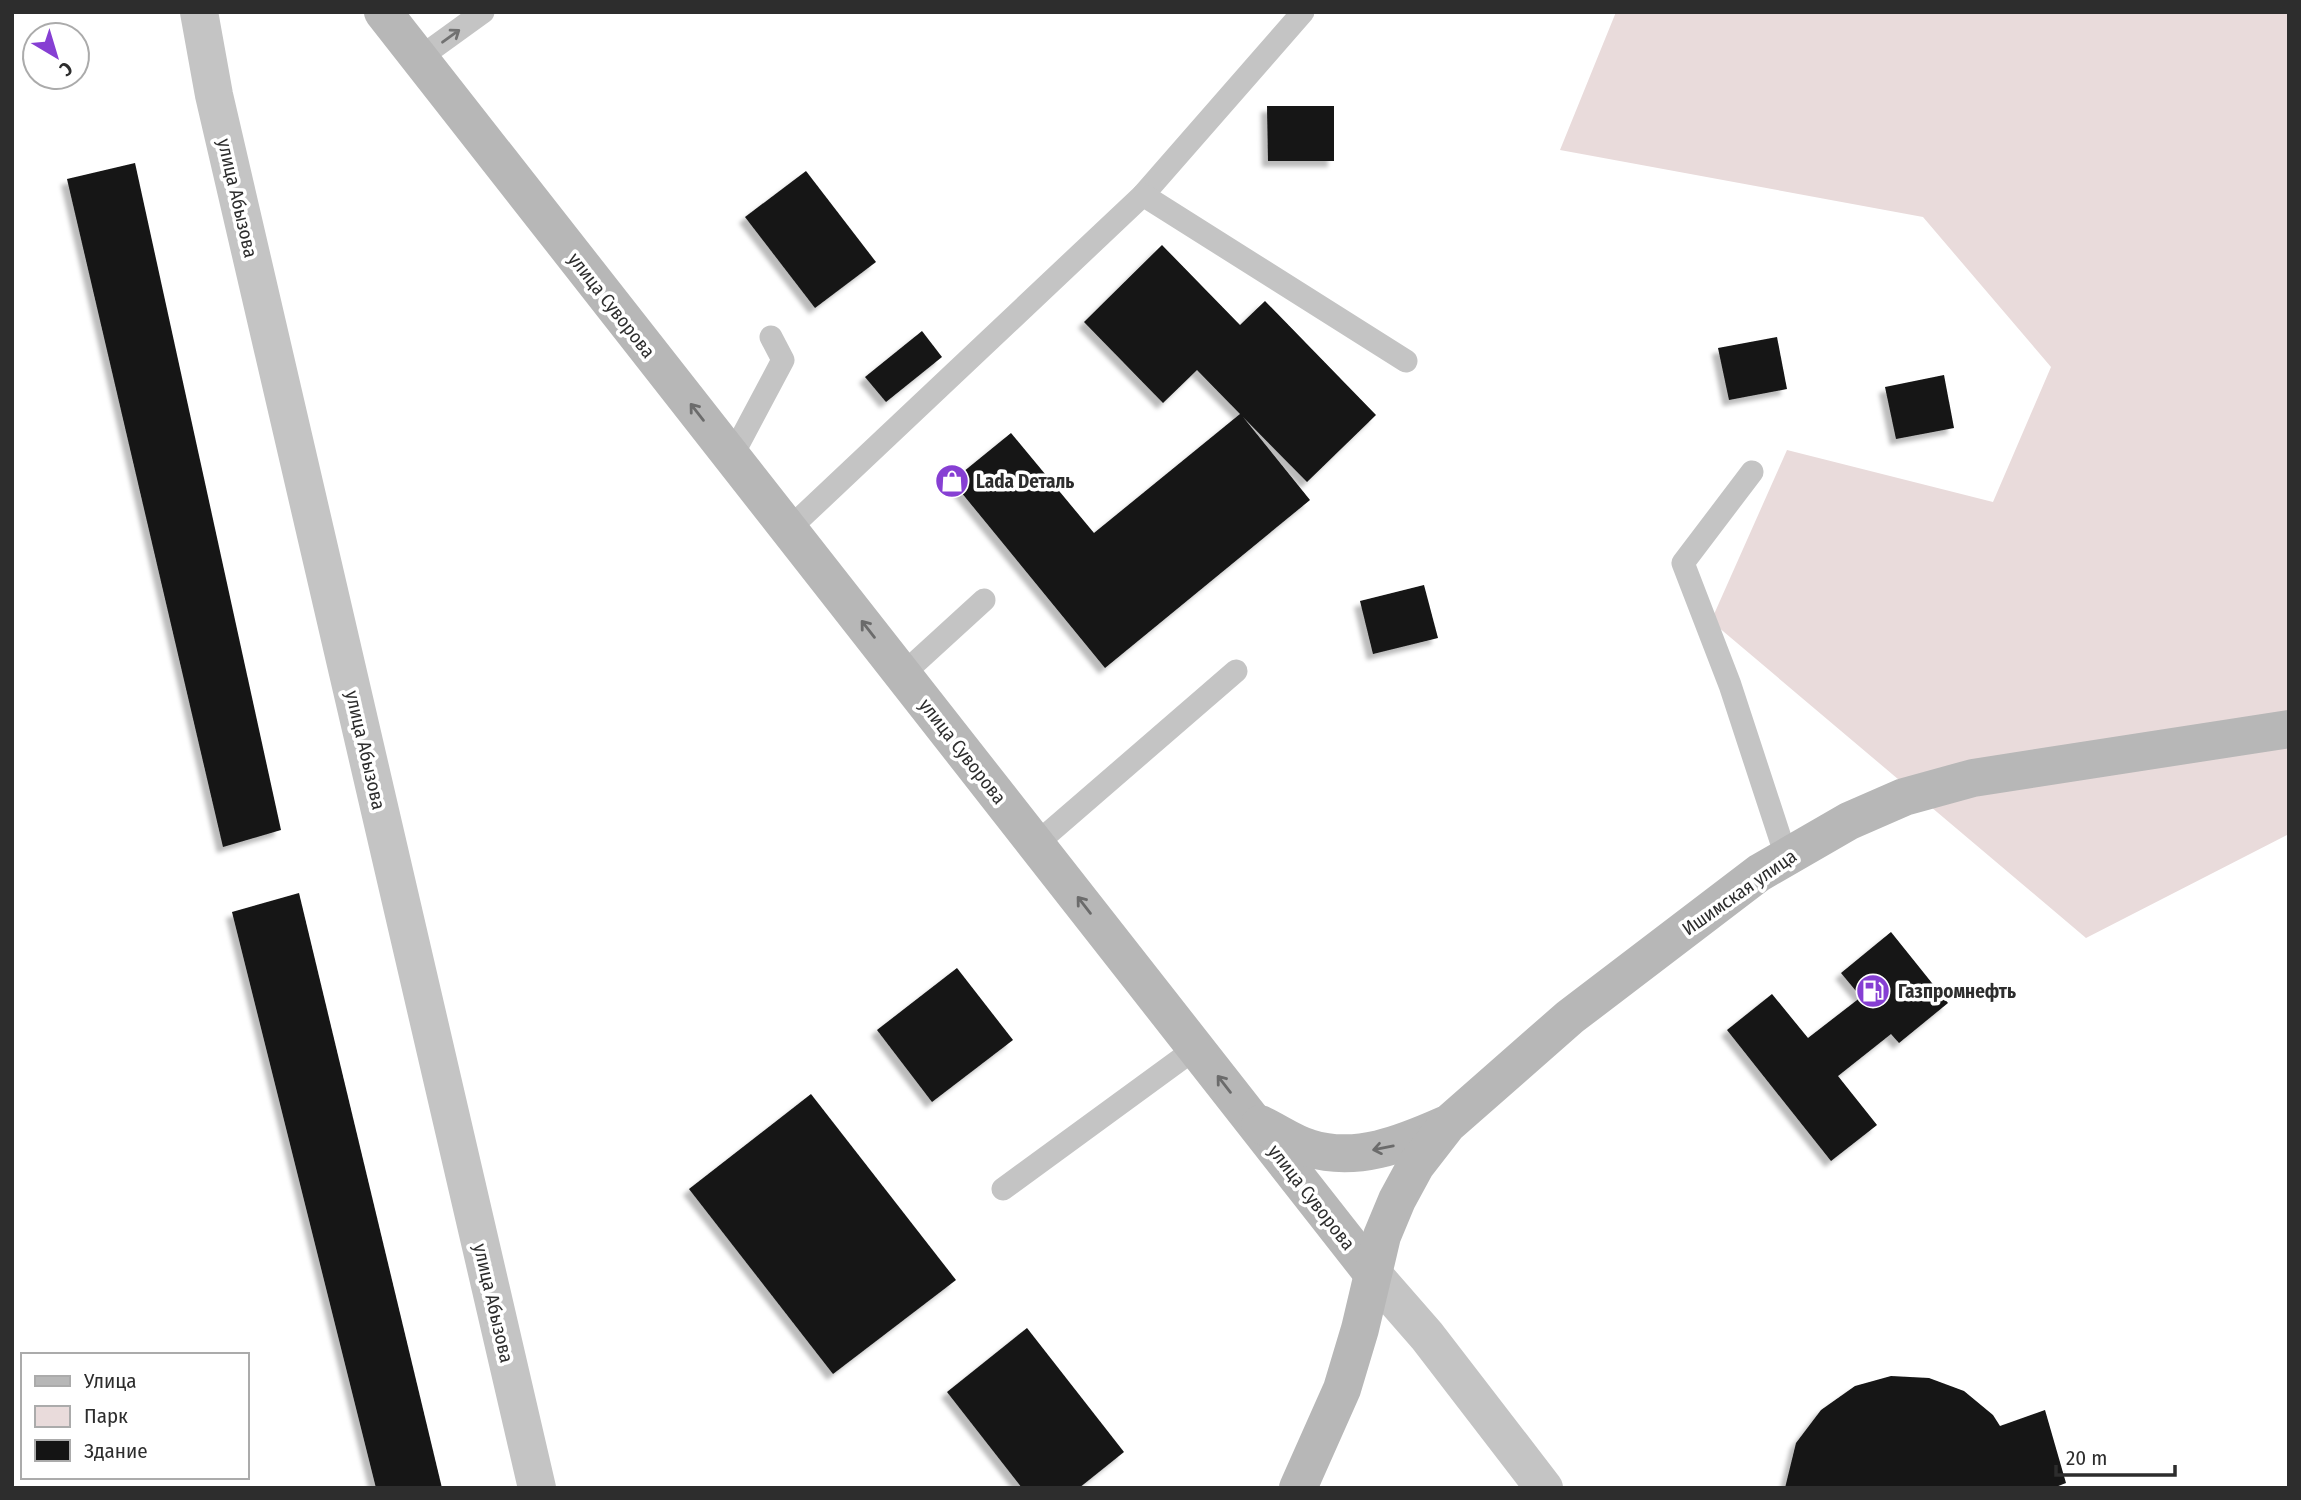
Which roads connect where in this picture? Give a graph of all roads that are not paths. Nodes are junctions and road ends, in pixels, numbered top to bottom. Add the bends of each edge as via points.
1 (200, 12) edge
2 (383, 12) edge
3 (483, 12) edge
4 (1303, 12) edge
5 (418, 59) junction
6 (1143, 195) junction
7 (771, 337) dead end
8 (1406, 361) dead end
9 (732, 456) junction
10 (1752, 472) dead end
11 (789, 529) junction
12 (984, 600) dead end
13 (1236, 671) dead end
14 (903, 674) junction
15 (2289, 729) edge
16 (1036, 844) junction
17 (1786, 856) junction
18 (1196, 1048) junction
19 (1252, 1119) junction
20 (1447, 1125) junction
21 (1003, 1189) dead end
22 (1372, 1273) junction
23 (537, 1488) edge
24 (1298, 1488) edge
25 (1544, 1488) edge

1 - 23 street, улица Абызова via 214,95
2 - 5 main road, улица Суворова
5 -> 3 lane
4 - 6 lane
9 -> 5 main road, улица Суворова
6 - 8 lane
6 - 11 lane
7 - 9 lane via 783,360
9 - 11 main road, улица Суворова
10 - 17 lane via 1683,563 1730,685
14 -> 11 main road, улица Суворова
12 - 14 lane
13 - 16 lane
14 - 16 main road, улица Суворова
15 - 17 main road, Ишимская улица via 1973,778 1904,797
18 -> 16 main road, улица Суворова
17 - 20 main road, Ишимская улица via 1570,1017
19 -> 18 main road, улица Суворова
18 - 21 lane
20 -> 19 main road via 1400,1144 1352,1154 1309,1148
19 - 22 main road, улица Суворова
20 - 22 main road, Ишимская улица via 1397,1199
22 - 24 main road, Ишимская улица via 1342,1389
22 - 25 street, улица Суворова via 1427,1336

